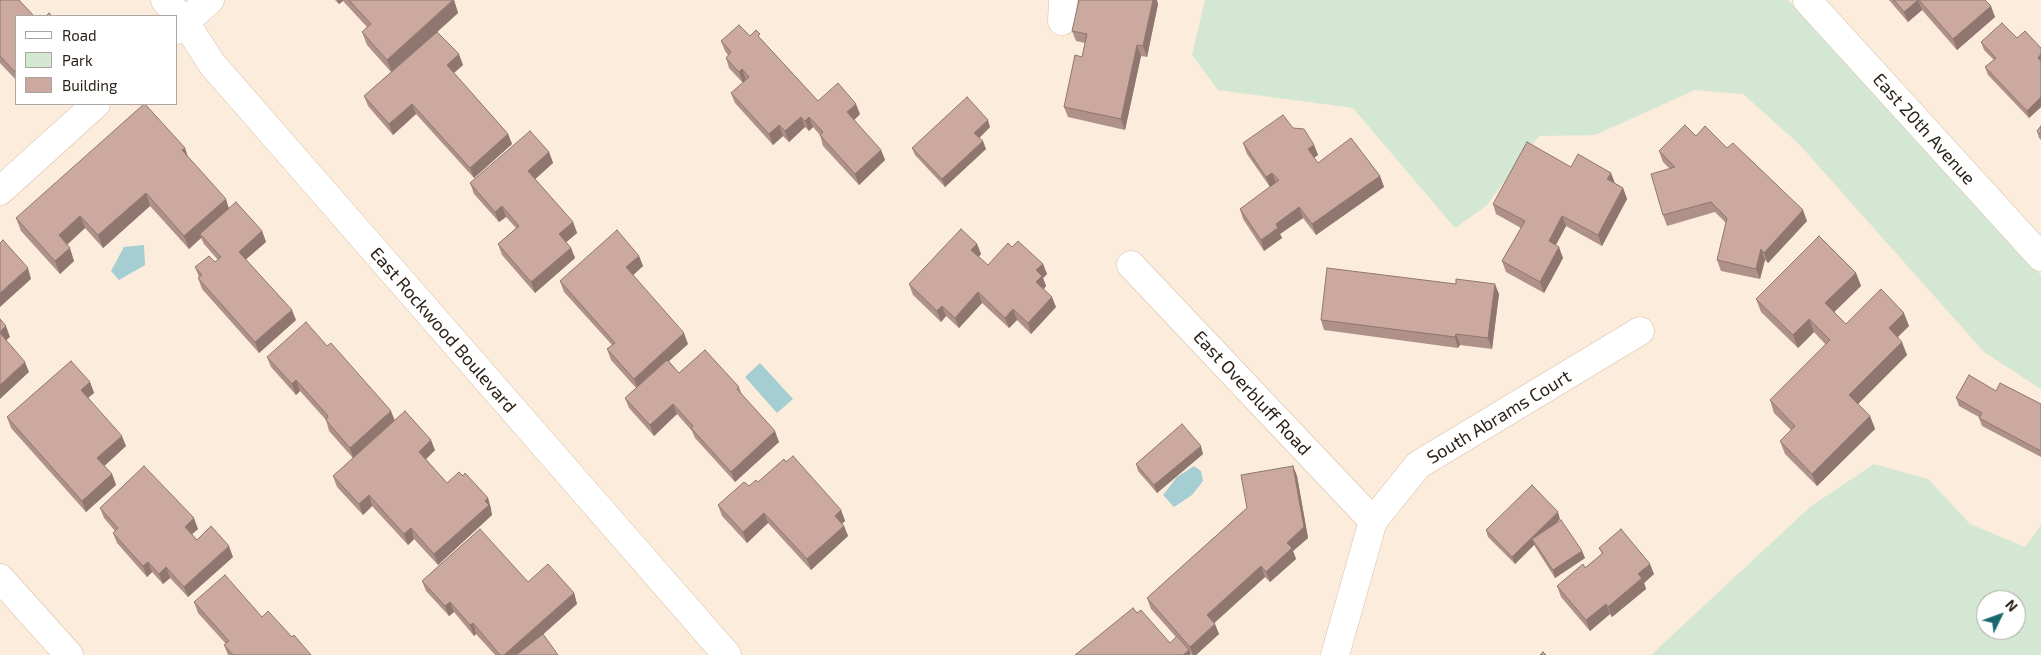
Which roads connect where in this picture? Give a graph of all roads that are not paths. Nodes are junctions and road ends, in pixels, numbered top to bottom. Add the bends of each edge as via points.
1 (166, 0) edge
2 (210, 0) edge
3 (1807, 0) edge
4 (175, 15) edge
5 (181, 26) edge
6 (95, 105) edge
7 (0, 192) edge
8 (2041, 257) edge
9 (1131, 265) dead end
10 (1640, 331) dead end
11 (1373, 521) junction
12 (0, 578) edge
13 (69, 655) edge
14 (727, 655) edge
15 (1334, 655) edge

1 - 4 street, East Rockwood Boulevard
2 - 5 street
3 - 8 street, East 20th Avenue
5 - 14 street, East Rockwood Boulevard
6 - 7 street
9 - 11 street, East Overbluff Road
10 - 11 street, South Abrams Court via 1418,465
11 - 15 street
12 - 13 street

